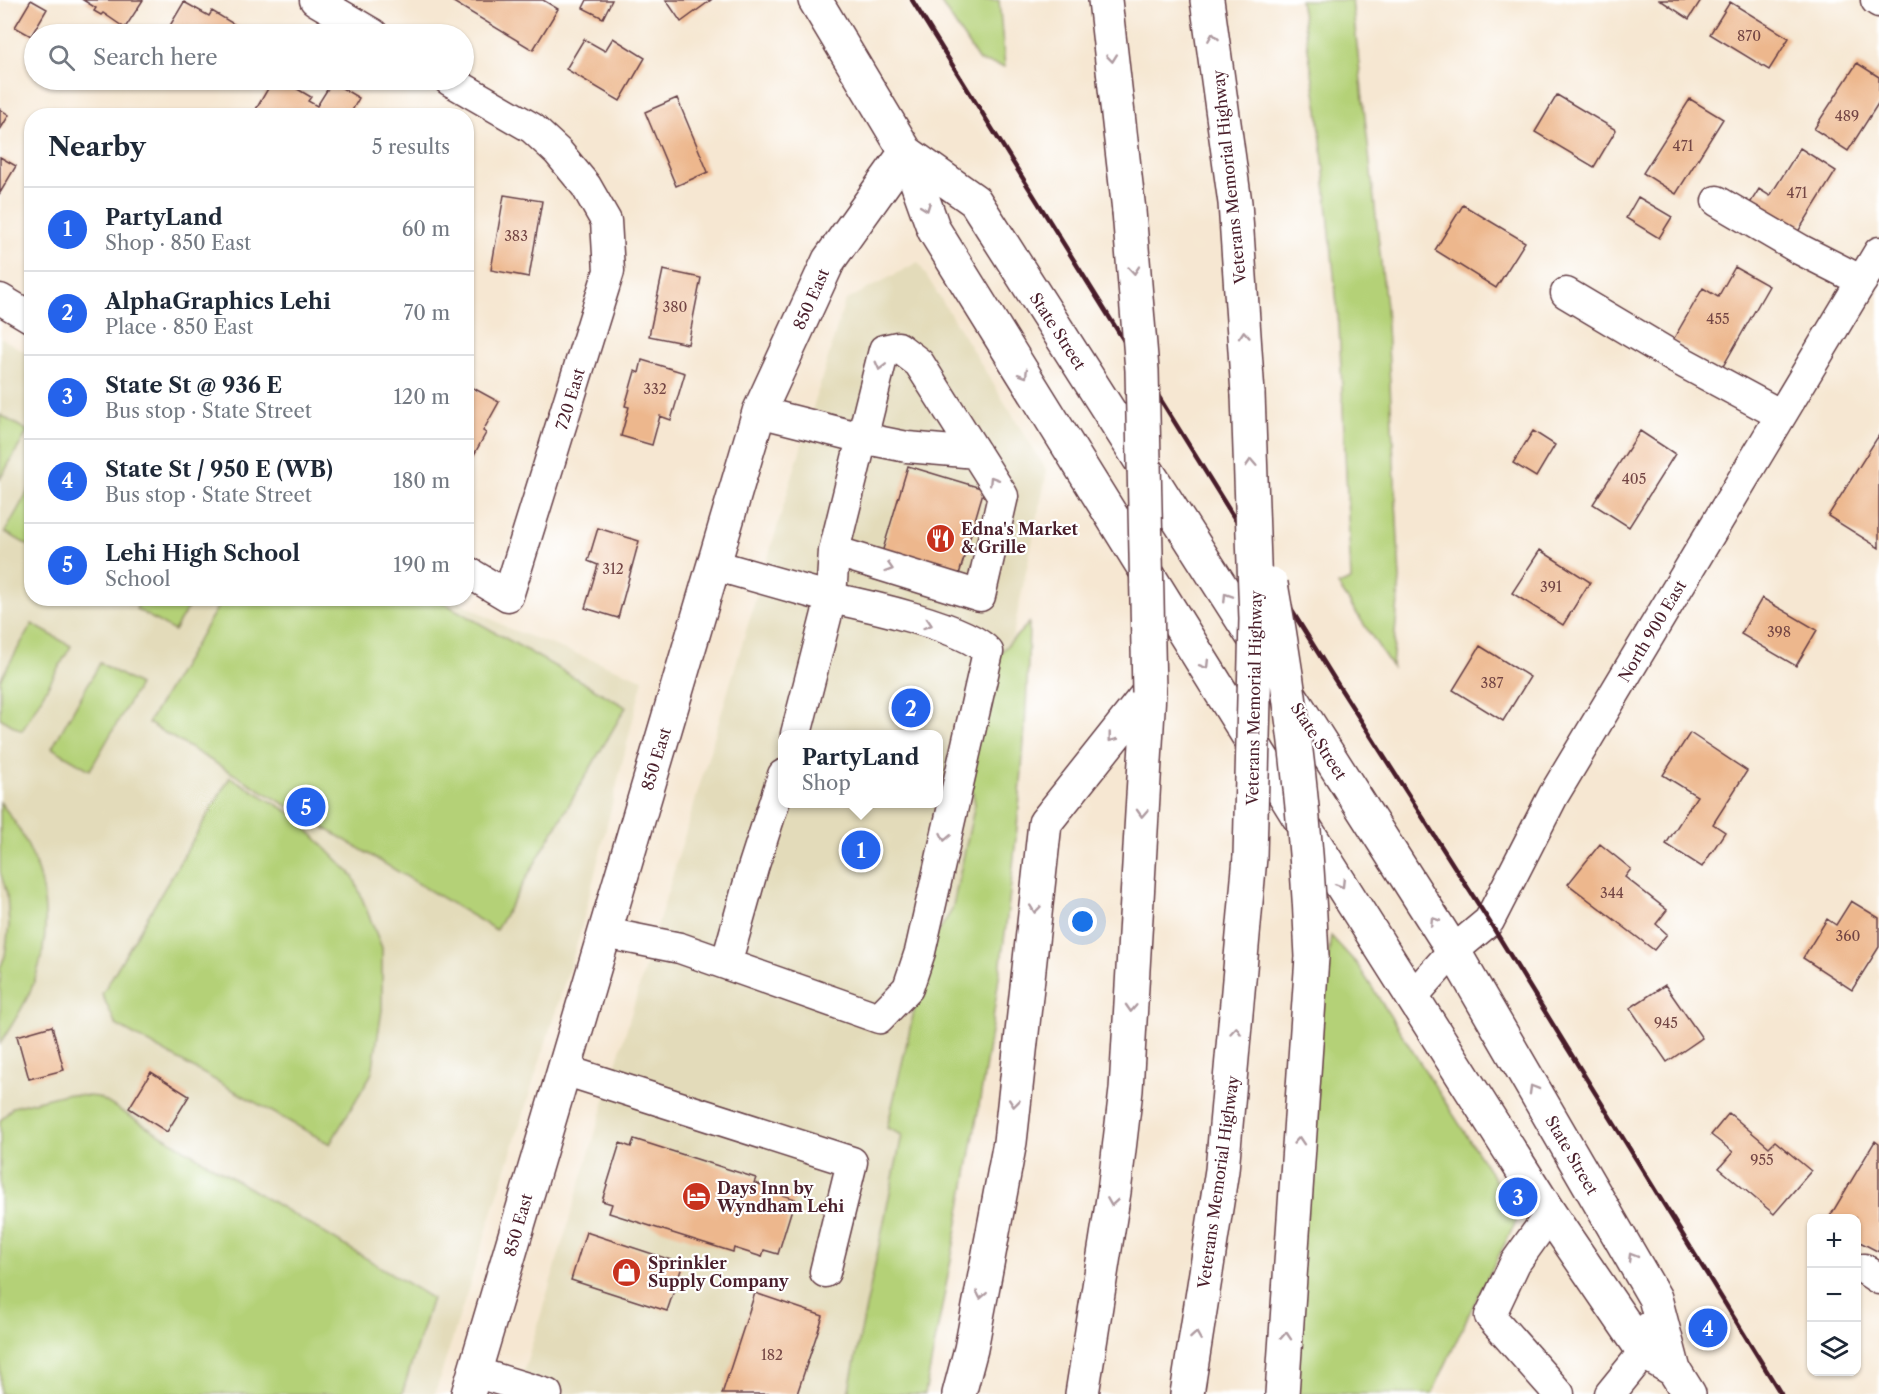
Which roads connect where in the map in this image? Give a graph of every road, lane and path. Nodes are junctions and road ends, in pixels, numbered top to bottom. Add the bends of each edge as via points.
1 (315, 0) edge
2 (815, 0) edge
3 (1106, 0) edge
4 (1207, 0) edge
5 (356, 24) edge
6 (466, 90) edge
7 (906, 152) junction
8 (1718, 201) dead end
9 (1879, 252) edge
10 (1862, 280) junction
11 (1566, 293) dead end
12 (0, 299) edge
13 (24, 313) edge
14 (759, 412) junction
15 (1781, 416) junction
16 (862, 438) junction
17 (976, 453) junction
18 (1253, 506) junction
19 (834, 551) junction
20 (714, 565) junction
21 (474, 577) edge
22 (831, 598) junction
23 (1149, 692) junction
24 (797, 730) edge
25 (778, 790) edge
26 (605, 933) junction
27 (1453, 951) junction
28 (726, 964) junction
29 (1412, 998) junction
30 (564, 1070) junction
31 (1550, 1214) junction
32 (825, 1272) dead end
33 (1655, 1298) junction
34 (1644, 1352) junction
35 (1682, 1382) edge
36 (471, 1383) edge
37 (545, 1394) edge
38 (959, 1394) edge
39 (1082, 1394) edge
40 (1187, 1394) edge
41 (1282, 1394) edge
42 (1559, 1394) edge
43 (1610, 1394) edge

1 - 5 street
2 - 7 main road, State Street
3 -> 23 main road, bridge via 1142,370
18 -> 4 main road, Veterans Memorial Highway, bridge via 1235,203
6 - 21 street, 720 East via 532,128 558,152 596,201 606,221 609,271 508,596
7 - 14 main road, 850 East via 829,260
27 -> 7 main road, State Street via 975,201
7 -> 29 main road, State Street via 934,230
8 - 10 street via 1801,250
9 - 10 street, North 900 East
10 - 15 street, North 900 East
11 - 15 street
12 - 13 street
14 - 16 street
14 - 20 main road, 850 East
15 - 27 street, North 900 East via 1553,796 1489,921
16 - 17 street via 907,447
17 -> 16 street via 919,363 898,347 884,350
16 - 19 street
19 -> 17 street via 980,596 1003,496
40 -> 18 main road, Veterans Memorial Highway, bridge via 1222,1170 1250,857 1256,655
41 -> 18 main road, bridge via 1312,957 1296,732
19 - 22 street
20 - 22 street
20 - 26 main road, 850 East
22 - 24 street
22 -> 28 street via 937,627 981,643 988,652 920,952 909,988 879,1018
23 -> 38 main road via 1045,823 1010,1142
23 -> 39 main road via 1126,1090
25 - 28 street
26 - 28 street via 680,948
26 - 30 main road, 850 East
27 - 29 street, North 900 East
33 -> 27 main road, State Street
29 - 31 main road, State Street
30 - 32 street via 852,1162
30 - 36 main road, 850 East
31 - 34 main road, State Street
31 - 42 street via 1515,1263 1490,1316
33 - 34 street
33 - 35 main road, State Street
34 - 35 main road, State Street
34 - 43 street
36 - 37 street

